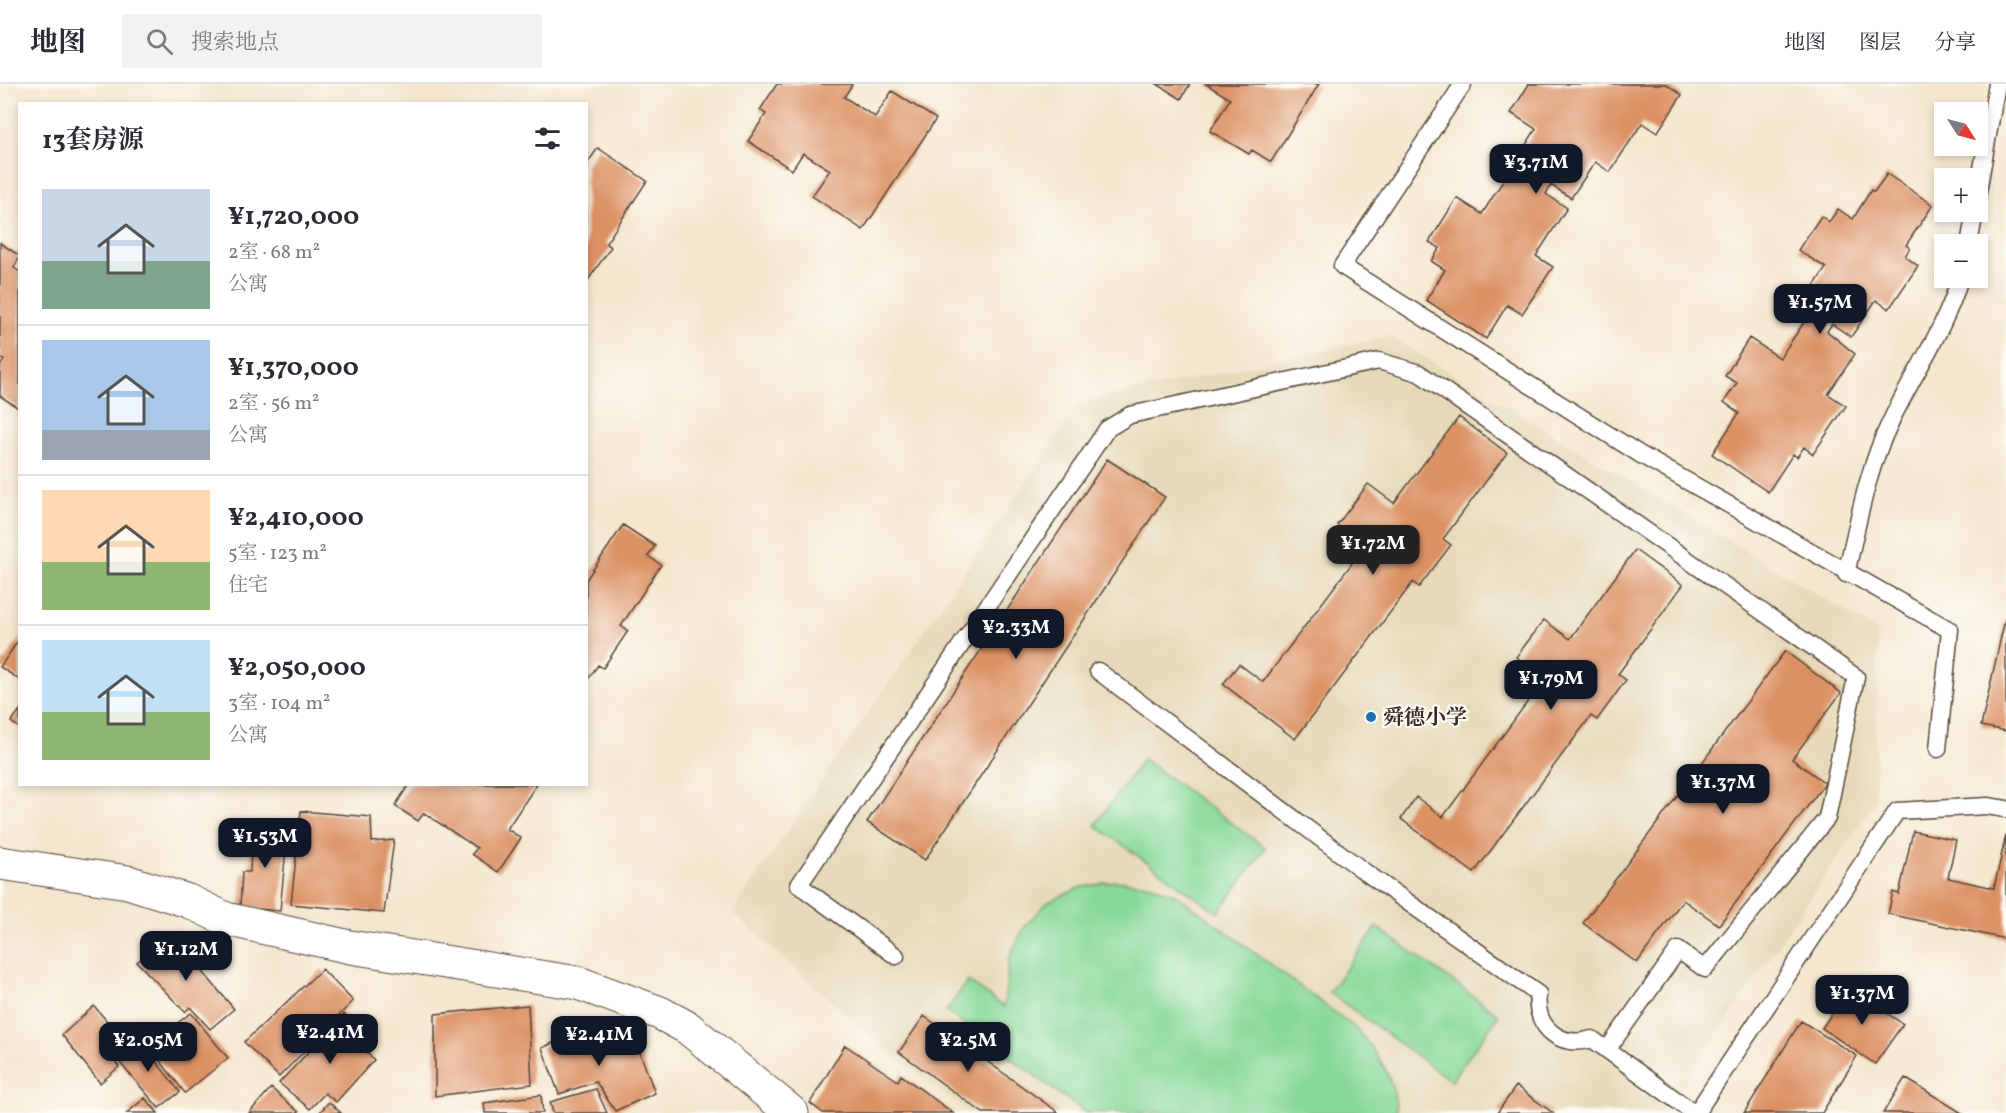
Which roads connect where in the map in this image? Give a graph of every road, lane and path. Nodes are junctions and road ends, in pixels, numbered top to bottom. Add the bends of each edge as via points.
1 (1463, 84) edge
2 (1996, 84) edge
3 (1982, 168) edge
4 (1957, 288) edge
5 (1846, 574) junction
6 (1098, 671) dead end
7 (1938, 749) dead end
8 (2006, 809) edge
9 (0, 863) edge
10 (896, 956) dead end
11 (1607, 1050) junction
12 (792, 1113) edge
13 (1695, 1113) edge

1 - 5 lane via 1342,266 1641,455
2 - 3 lane
4 - 5 lane via 1927,356 1890,423 1870,473
5 - 7 lane via 1950,630
6 - 11 lane via 1365,872 1538,994 1539,1016 1552,1034 1573,1042 1592,1039
8 - 13 lane via 1987,806 1897,811
9 - 12 street via 128,882 226,919 350,947 578,983 660,1012 688,1028
10 - 11 lane via 799,885 1107,429 1130,415 1378,361 1419,373 1856,677 1827,818 1706,969 1678,950
11 - 13 lane

